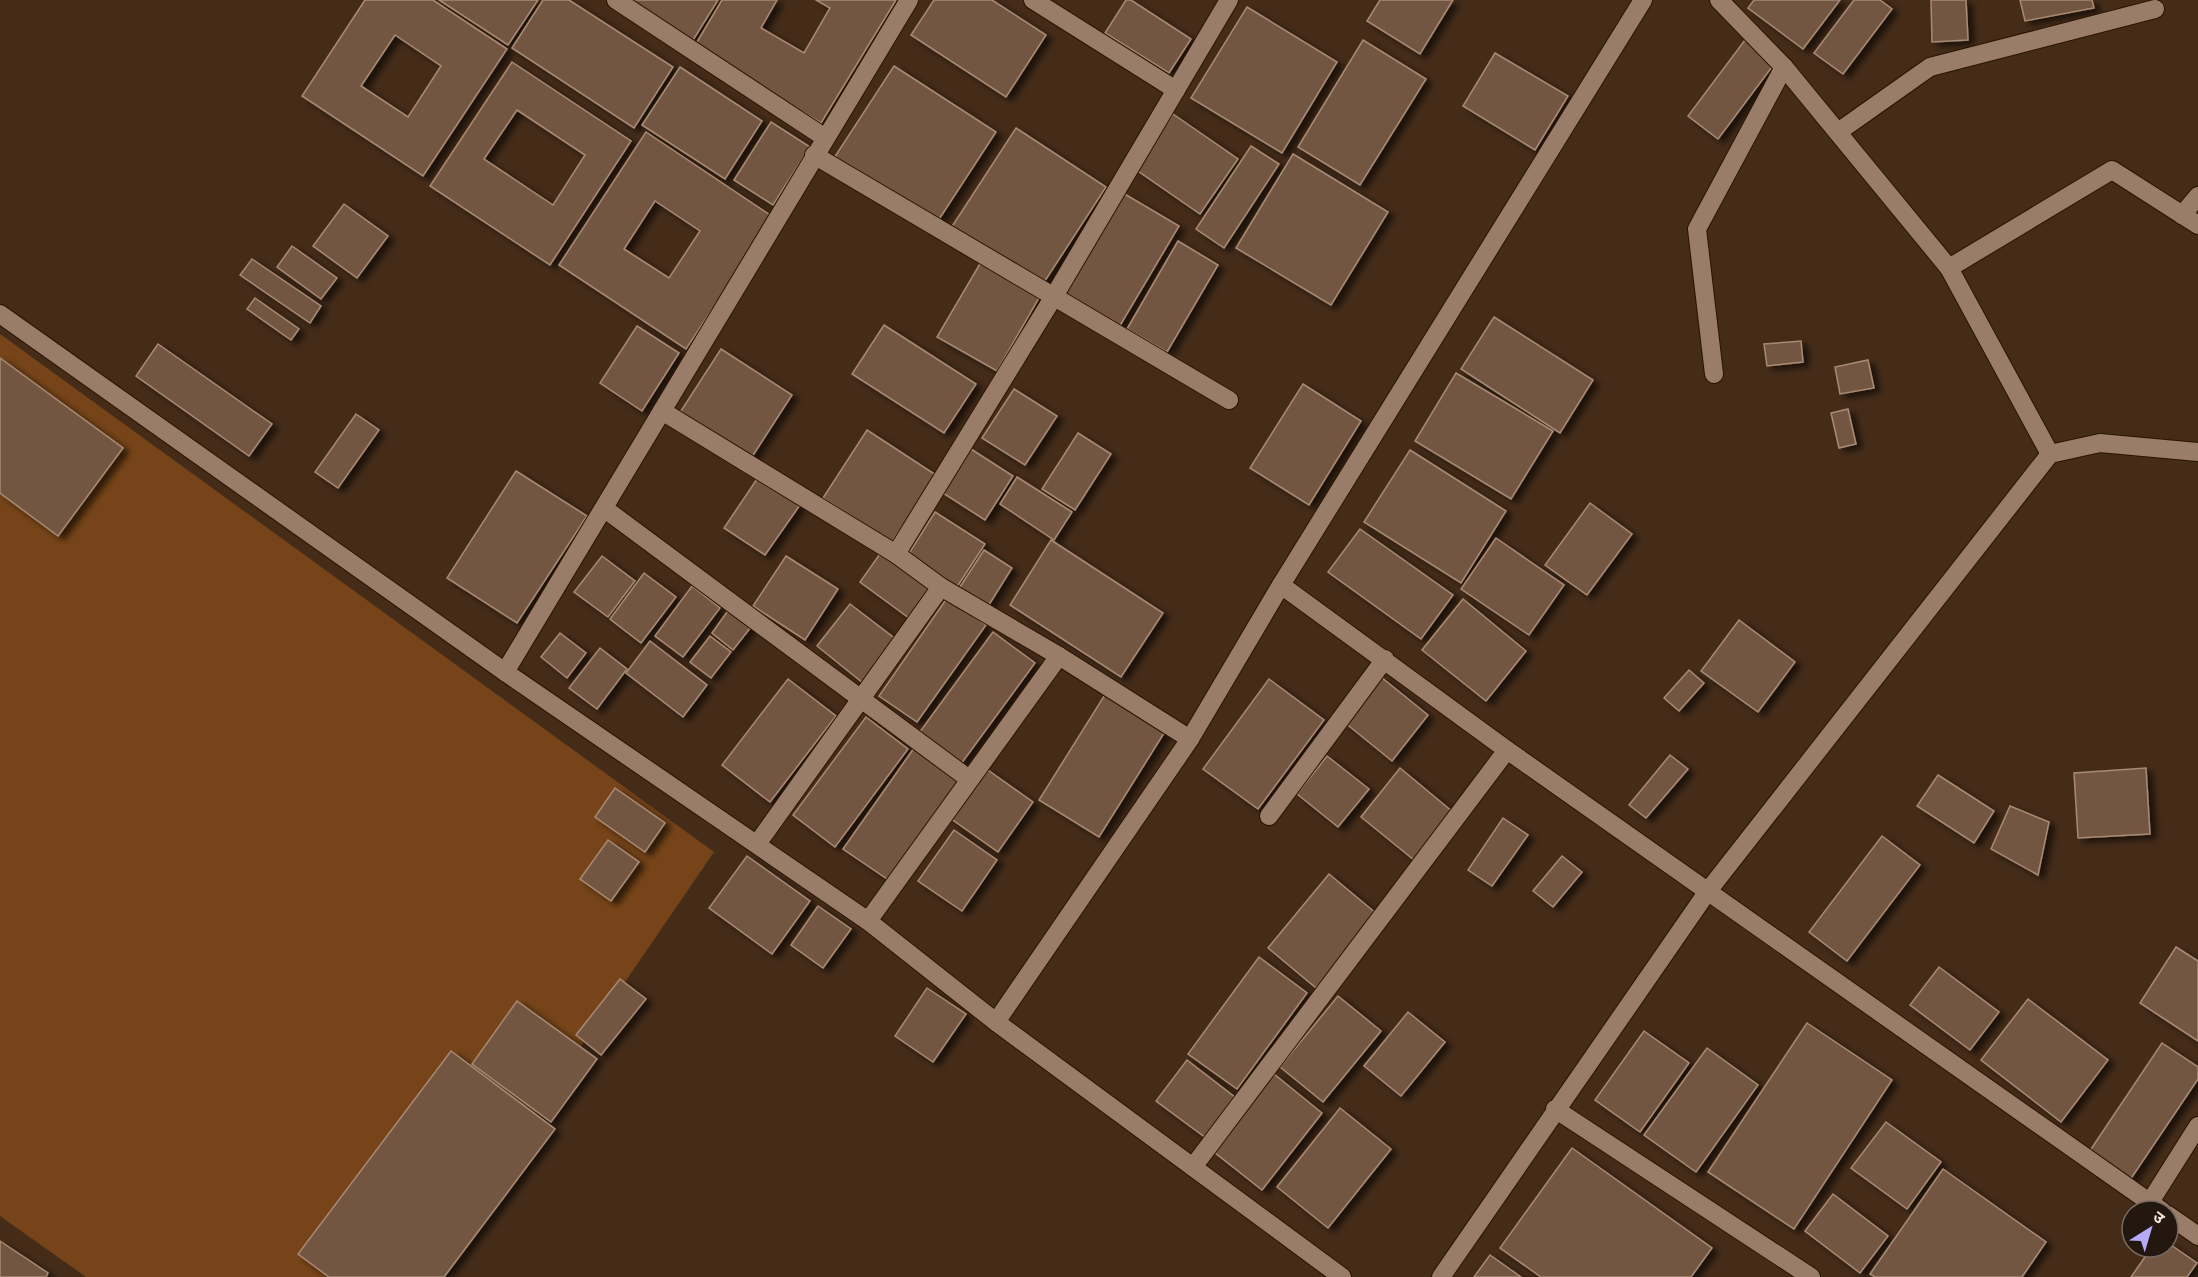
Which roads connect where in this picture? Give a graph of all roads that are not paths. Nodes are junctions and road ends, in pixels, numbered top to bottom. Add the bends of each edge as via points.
1 (616, 0) edge
2 (909, 0) edge
3 (1033, 0) edge
4 (1229, 0) edge
5 (1642, 0) edge
6 (1719, 0) edge
7 (2155, 9) dead end
8 (1784, 67) junction
9 (1176, 90) junction
10 (1838, 132) junction
11 (824, 137) junction
12 (814, 155) junction
13 (2198, 196) edge
14 (2182, 215) junction
15 (2198, 225) edge
16 (1949, 268) junction
17 (1053, 298) junction
18 (0, 314) edge
19 (1714, 374) dead end
20 (1229, 400) dead end
21 (662, 411) junction
22 (2198, 452) edge
23 (2050, 454) junction
24 (605, 509) junction
25 (896, 554) junction
26 (1281, 585) junction
27 (941, 587) junction
28 (1059, 656) junction
29 (1386, 659) junction
30 (505, 672) junction
31 (863, 698) junction
32 (1190, 739) junction
33 (1507, 750) junction
34 (969, 779) junction
35 (1269, 816) dead end
36 (757, 844) junction
37 (1708, 891) junction
38 (868, 921) junction
39 (996, 1022) junction
40 (1555, 1109) junction
41 (2198, 1126) edge
42 (1193, 1167) junction
43 (2146, 1199) edge
44 (2160, 1199) edge
45 (2180, 1223) edge
46 (2198, 1236) edge
47 (1342, 1277) edge
48 (1441, 1277) edge
49 (1811, 1277) edge

1 - 11 street
2 - 11 street
3 - 9 street
4 - 9 street
5 - 26 street
6 - 8 street
7 - 10 street via 1930,67
8 - 10 street
8 - 19 street via 1697,229
9 - 17 street
10 - 16 street
11 - 12 street
12 - 17 street
12 - 21 street
13 - 14 street
14 - 15 street
14 - 16 street via 2112,170
16 - 23 street
17 - 20 street
17 - 25 street
18 - 30 street
21 - 24 street
21 - 25 street
22 - 23 street via 2100,443
23 - 37 street
24 - 30 street
24 - 31 street
25 - 27 street
26 - 29 street
26 - 32 street
27 - 28 street
27 - 31 street
28 - 32 street
28 - 34 street
29 - 33 street
29 - 35 street
30 - 36 street
31 - 34 street
31 - 36 street
32 - 39 street
33 - 37 street
33 - 42 street
34 - 38 street
36 - 38 street
37 - 40 street
37 - 43 street
38 - 39 street
39 - 42 street
40 - 48 street
40 - 49 street
41 - 44 street
42 - 47 street
45 - 46 street

